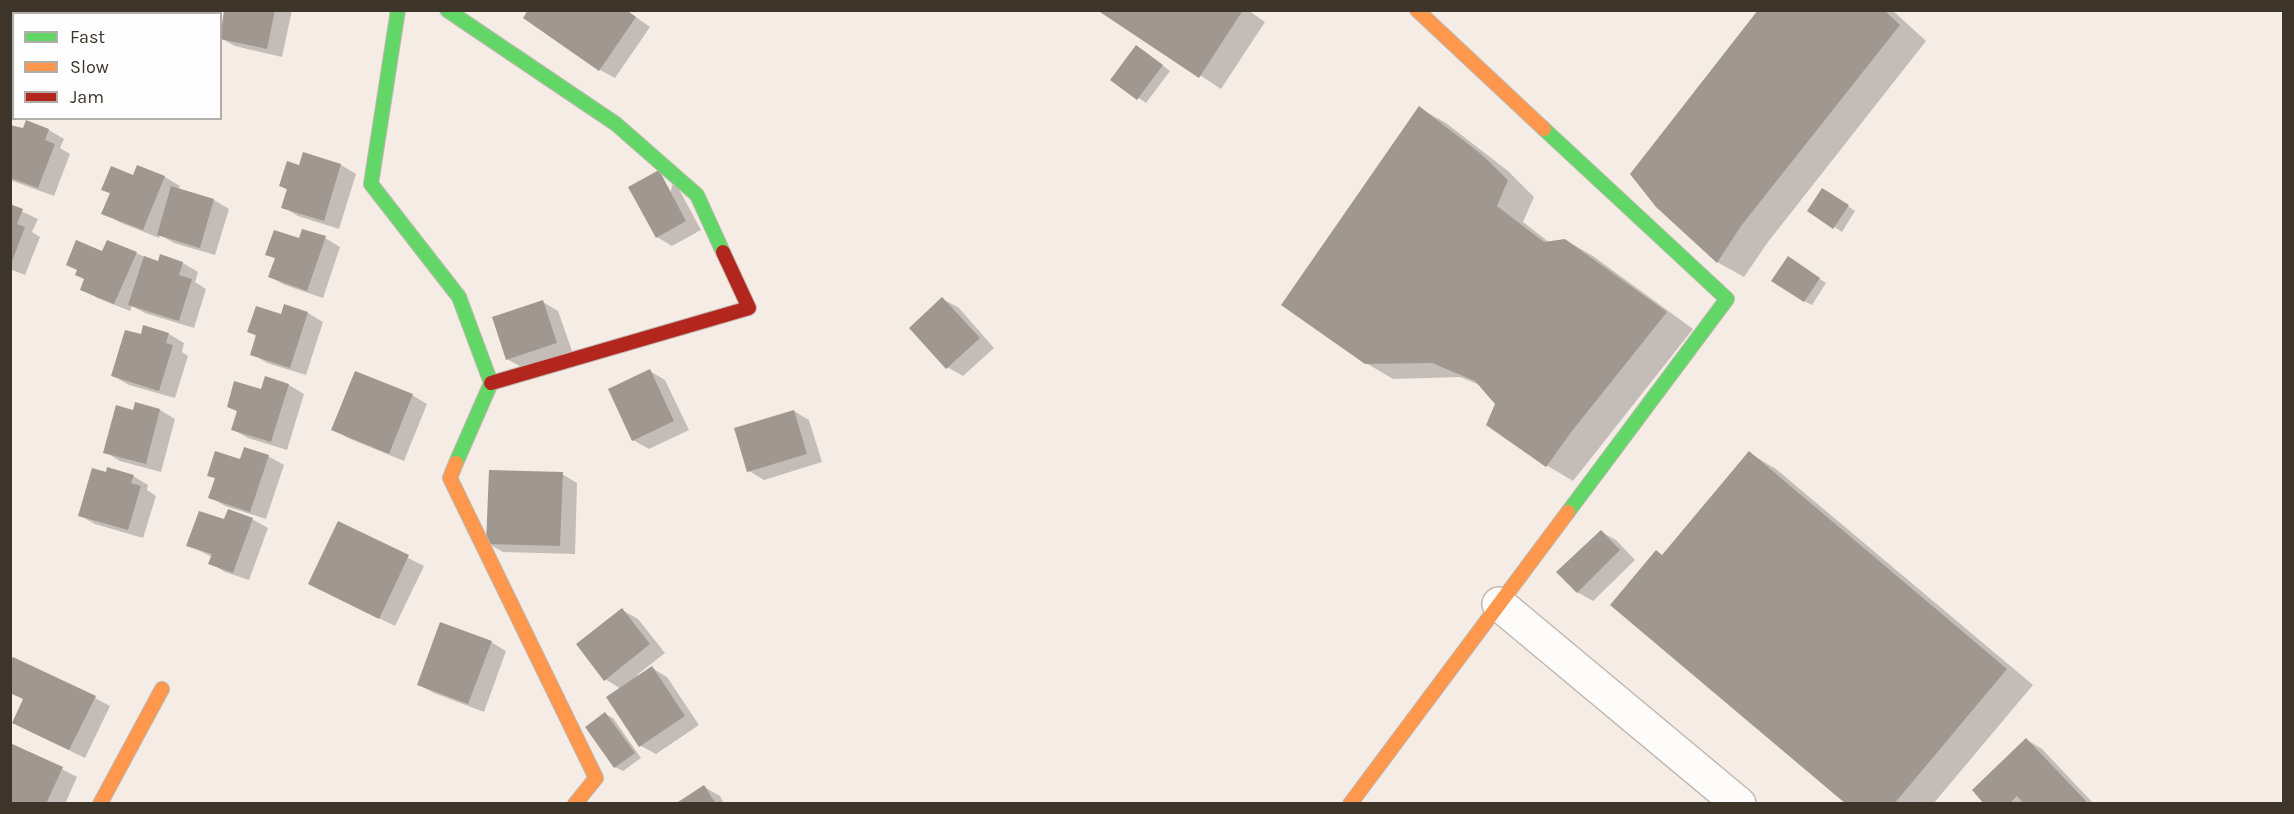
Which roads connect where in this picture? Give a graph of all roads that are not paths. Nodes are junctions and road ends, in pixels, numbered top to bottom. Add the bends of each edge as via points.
1 (398, 10) edge
2 (447, 10) edge
3 (1417, 10) edge
4 (491, 383) junction
5 (1499, 604) junction
6 (162, 689) dead end
7 (100, 804) edge
8 (575, 804) edge
9 (1350, 804) edge
10 (1739, 804) edge

1 - 4 street via 371,184 459,297
2 - 4 street via 616,124 697,195 749,308
3 - 5 street via 1727,299
4 - 8 street via 450,478 596,778
5 - 9 street
5 - 10 street
6 - 7 street

